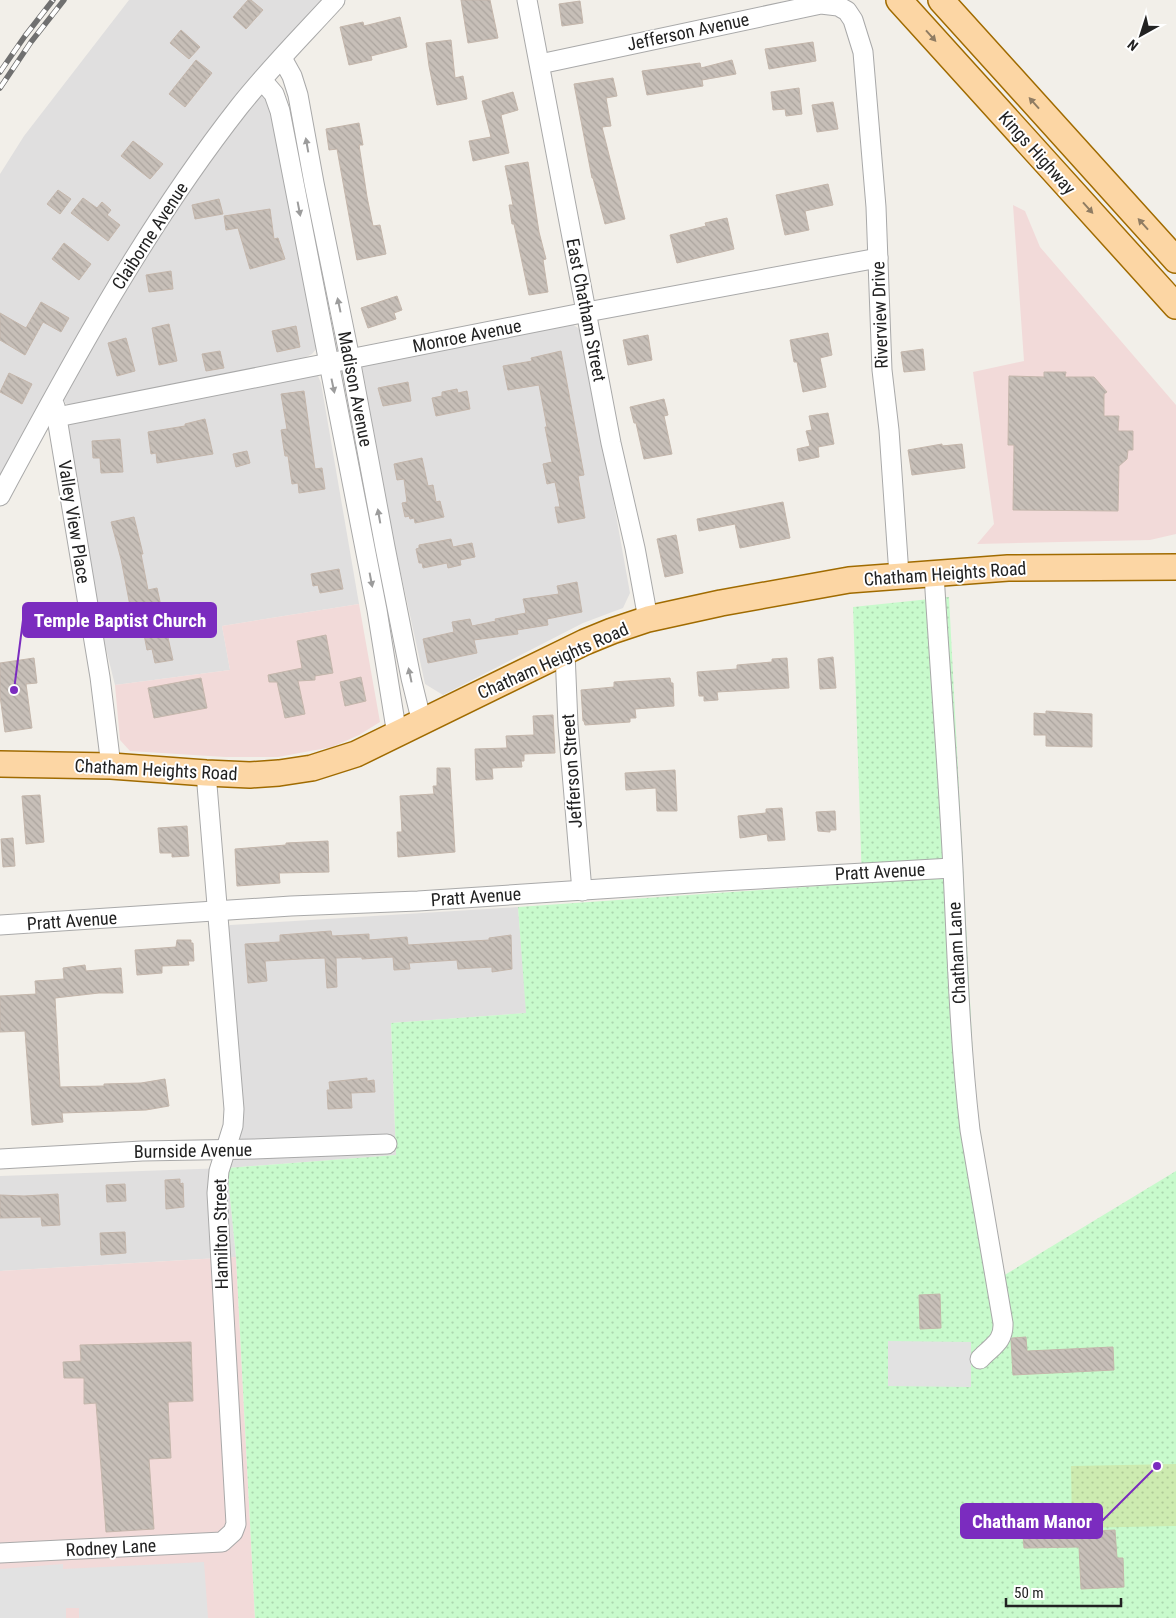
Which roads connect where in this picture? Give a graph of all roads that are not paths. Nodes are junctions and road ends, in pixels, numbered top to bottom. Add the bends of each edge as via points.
1 (335, 0) edge
2 (528, 0) edge
3 (899, 0) edge
4 (941, 0) edge
5 (863, 56) joint
6 (282, 58) junction
7 (540, 64) junction
8 (262, 80) junction
9 (878, 258) junction
10 (1176, 260) edge
11 (1176, 306) edge
12 (587, 312) junction
13 (350, 359) junction
14 (328, 364) junction
15 (53, 397) junction
16 (57, 417) junction
17 (0, 496) edge
18 (1176, 567) edge
19 (934, 574) junction
20 (899, 575) junction
21 (648, 620) junction
22 (565, 652) junction
23 (422, 723) junction
24 (396, 735) junction
25 (0, 764) edge
26 (111, 766) junction
27 (206, 773) junction
28 (952, 868) junction
29 (582, 891) junction
30 (217, 912) junction
31 (0, 925) edge
32 (387, 1144) dead end
33 (226, 1150) junction
34 (0, 1159) edge
35 (980, 1359) dead end
36 (222, 1542) joint
37 (0, 1553) edge

1 - 6 street, Claiborne Avenue
2 - 7 street, East Chatham Street
3 -> 11 main road, Kings Highway
10 -> 4 main road, Kings Highway
5 - 7 street, Jefferson Avenue via 859,34 847,11 827,3
5 - 9 street, Riverview Drive
6 - 8 street, Claiborne Avenue
13 -> 6 street, Madison Avenue via 298,95
7 - 12 street, East Chatham Street
8 -> 14 street, Madison Avenue via 274,94 280,111
8 - 15 street, Claiborne Avenue via 194,167 155,226
9 - 12 street, Monroe Avenue
9 - 20 street, Riverview Drive via 882,370
12 - 13 street, Monroe Avenue
12 - 21 street, East Chatham Street
13 - 14 street, Monroe Avenue
23 -> 13 street, Madison Avenue
14 - 16 street, Monroe Avenue
14 -> 24 street, Madison Avenue via 377,610
15 - 16 street, Valley View Place
15 - 17 street, Claiborne Avenue
16 - 26 street, Valley View Place via 100,678
18 - 19 main road, Chatham Heights Road via 1008,568
19 - 20 main road, Chatham Heights Road
19 - 28 street, Chatham Lane
20 - 21 main road, Chatham Heights Road via 849,580
21 - 22 main road, Chatham Heights Road via 612,631
22 - 23 main road, Chatham Heights Road
22 - 29 street, Jefferson Street
23 - 24 main road, Chatham Heights Road
24 - 27 main road, Chatham Heights Road via 356,754 312,768 250,775
25 - 26 main road, Chatham Heights Road
26 - 27 main road, Chatham Heights Road
27 - 30 street, Hamilton Street
28 - 29 street, Pratt Avenue
28 - 35 street, Chatham Lane via 967,1102 1003,1329 996,1346
29 - 30 street, Pratt Avenue
30 - 31 street, Pratt Avenue
30 - 33 street, Hamilton Street via 234,1109 234,1126
32 - 33 street, Burnside Avenue
33 - 34 street, Burnside Avenue
33 - 36 street, Hamilton Street via 219,1171 217,1193 236,1524 233,1532
36 - 37 street, Rodney Lane

